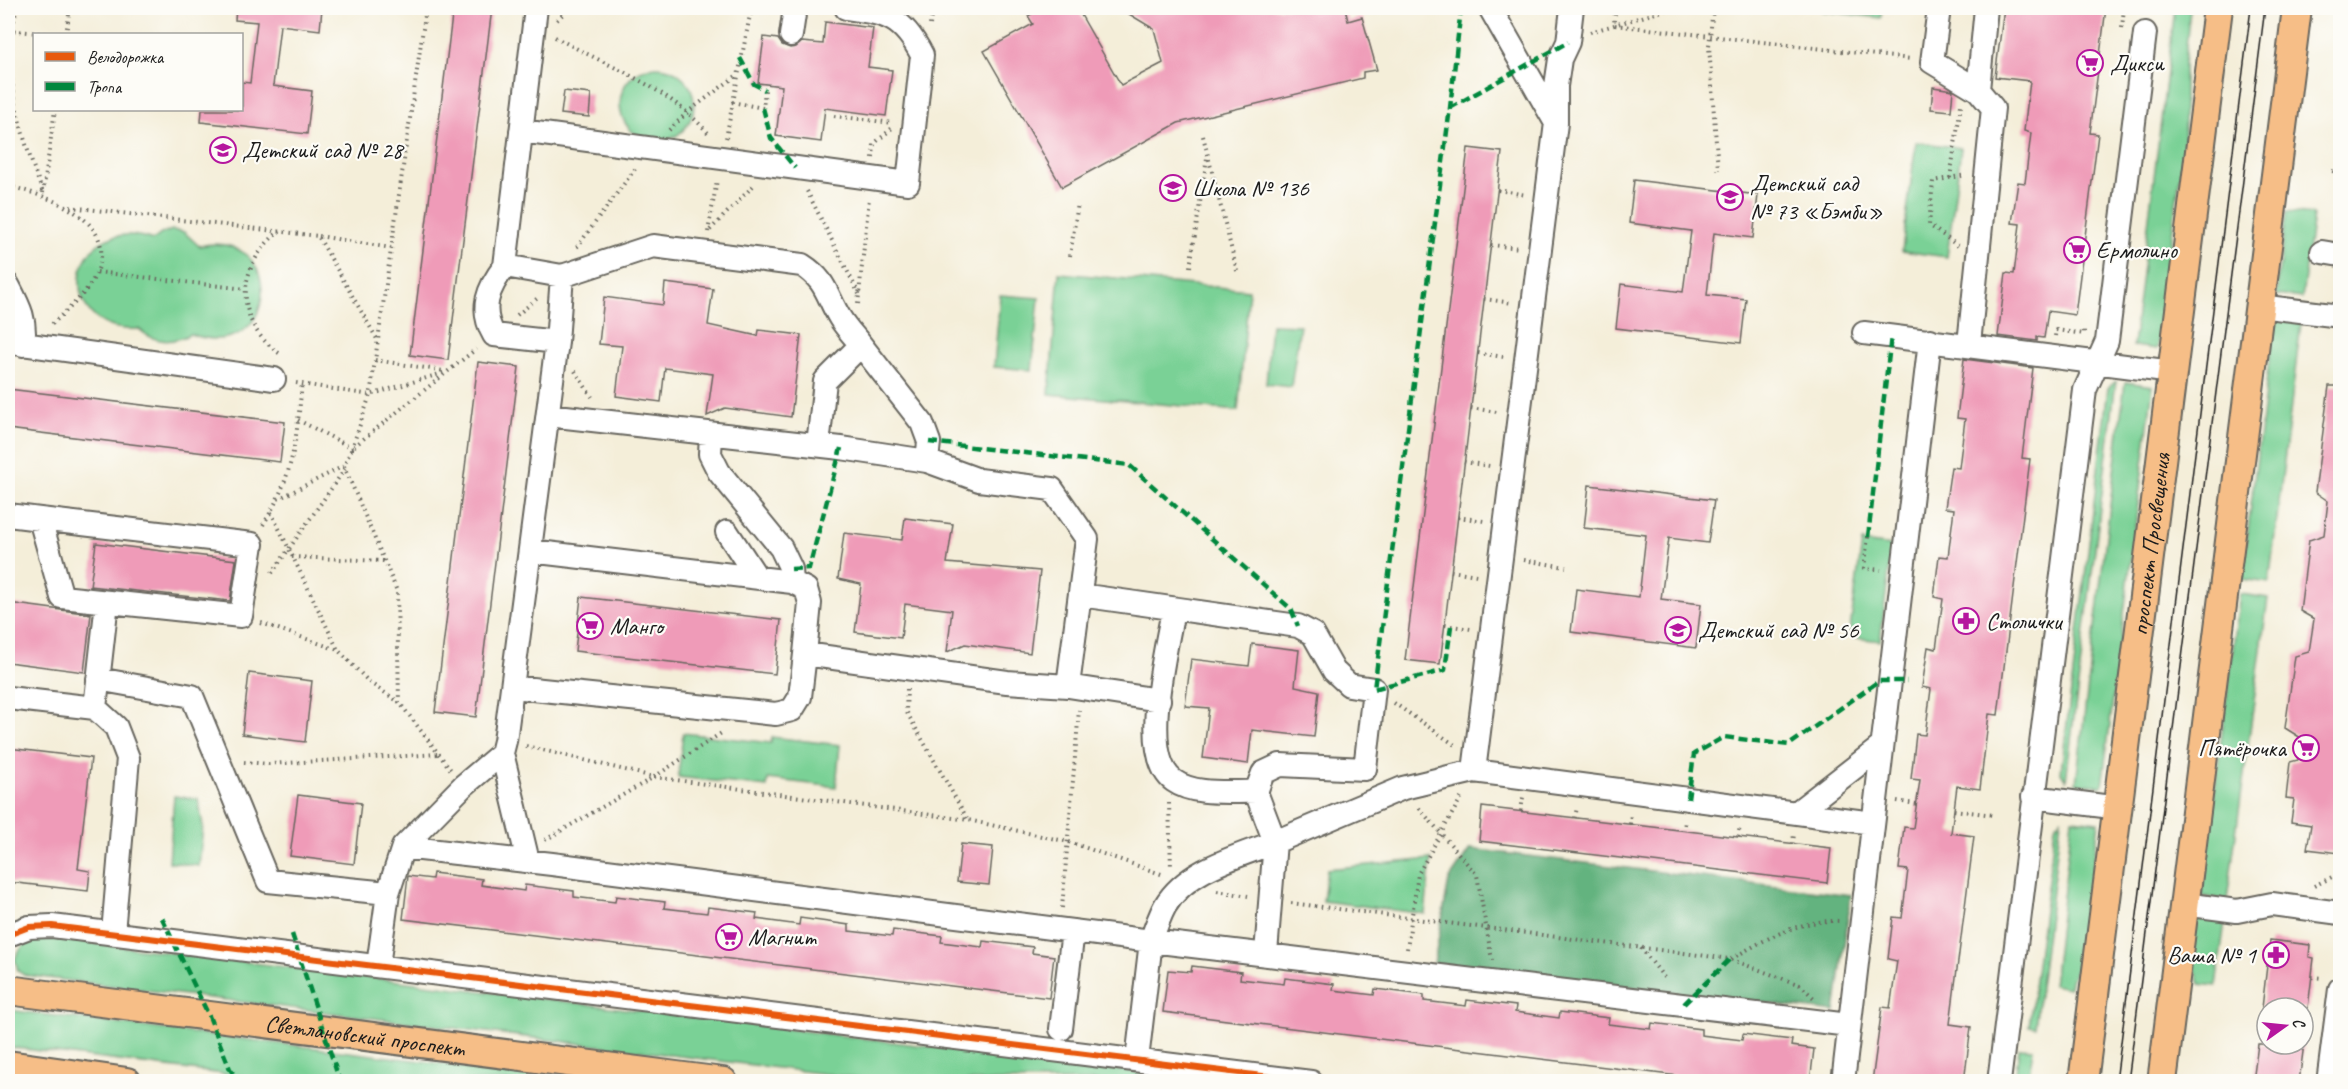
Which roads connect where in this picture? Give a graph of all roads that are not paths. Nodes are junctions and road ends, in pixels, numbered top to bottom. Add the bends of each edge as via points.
1 (536, 8) edge
2 (795, 8) edge
3 (846, 8) edge
4 (1490, 8) edge
5 (1572, 8) edge
6 (1939, 8) edge
7 (1986, 8) edge
8 (2218, 8) edge
9 (2296, 8) edge
10 (2145, 33) dead end
11 (791, 35) dead end
12 (1978, 90) junction
13 (1556, 123) junction
14 (521, 131) junction
15 (505, 266) junction
16 (562, 276) junction
17 (8, 285) edge
18 (2259, 306) junction
19 (2340, 316) edge
20 (1864, 333) dead end
21 (1930, 340) junction
22 (858, 341) junction
23 (557, 342) junction
24 (20, 344) edge
25 (1969, 344) junction
26 (2098, 362) junction
27 (2173, 372) junction
28 (274, 379) road end
29 (548, 415) junction
30 (711, 434) junction
31 (818, 445) junction
32 (927, 461) junction
33 (8, 516) edge
34 (40, 519) junction
35 (728, 532) dead end
36 (530, 551) junction
37 (756, 576) junction
38 (792, 582) junction
39 (1080, 596) junction
40 (108, 602) junction
41 (1173, 610) junction
42 (805, 654) junction
43 (98, 679) junction
44 (513, 687) junction
45 (1074, 687) junction
46 (8, 698) edge
47 (1159, 700) junction
48 (95, 708) junction
49 (1882, 746) junction
50 (504, 747) junction
51 (1475, 765) junction
52 (1365, 770) junction
53 (1256, 792) junction
54 (2033, 797) junction
55 (1373, 799) junction
56 (2119, 808) junction
57 (1797, 813) junction
58 (1873, 823) junction
59 (1275, 842) junction
60 (403, 847) junction
61 (527, 856) junction
62 (388, 893) junction
63 (2184, 904) junction
64 (2340, 913) edge
65 (1066, 930) junction
66 (113, 933) junction
67 (8, 935) edge
68 (1151, 940) junction
69 (1266, 953) junction
70 (378, 966) junction
71 (2340, 989) edge
72 (8, 990) edge
73 (1849, 1025) junction
74 (1061, 1029) dead end
75 (1137, 1060) junction
76 (8, 1065) edge
77 (2340, 1077) edge
78 (126, 1082) edge
79 (723, 1082) edge
80 (1311, 1082) edge
81 (1842, 1082) edge
82 (1999, 1082) edge
83 (2083, 1082) edge
84 (2162, 1082) edge

1 - 14 street
2 - 11 street
3 - 14 street via 882,13 899,21 913,36 922,55 908,183 773,165 722,154
4 - 13 street
5 - 13 street via 1556,86
6 - 12 street via 1932,62
7 - 12 street
8 - 27 main road, проспект Просвещения
9 - 18 main road
10 - 26 street via 2107,341
12 - 25 street via 1993,108
13 - 51 street
14 - 15 street
15 - 16 street
15 - 23 street via 486,297 486,321 494,334
16 - 22 street via 653,246 705,243 802,265 817,274 840,318
16 - 23 street
17 - 24 street via 23,312 26,328
18 - 19 street
18 - 63 main road
20 - 21 street
21 - 25 street
21 - 49 street
22 - 31 street via 825,381
22 - 32 street via 922,423 929,442
23 - 29 street
24 - 28 street
25 - 26 street
26 - 27 street
26 - 54 street via 2085,390
27 - 56 main road, проспект Просвещения
29 - 30 street
29 - 36 street
30 - 31 street
30 - 38 street via 710,454 719,472 781,548 791,569
31 - 32 street
32 - 39 street via 979,480 1052,489 1087,539
33 - 34 street
34 - 40 street via 62,597
34 - 40 street via 252,543 241,616
35 - 37 street
36 - 37 street
36 - 44 street
37 - 38 street
38 - 42 street via 806,589 810,603
39 - 41 street
39 - 45 street
40 - 43 street
41 - 47 street
41 - 52 street via 1298,626 1313,634 1334,671 1349,685 1374,689
42 - 44 street via 800,697 792,710 776,714
42 - 45 street via 1007,682
43 - 48 street
43 - 62 street via 192,696 268,881
44 - 50 street
45 - 47 street
46 - 48 street
47 - 53 street via 1155,742 1161,763 1173,780 1195,789
48 - 66 street via 116,727 128,758
49 - 57 street
49 - 58 street
50 - 60 street
50 - 61 street
51 - 55 street
51 - 57 street
52 - 53 street via 1280,765 1263,773
52 - 55 street
53 - 59 street
54 - 56 street
54 - 82 street
55 - 59 street
56 - 83 main road, проспект Просвещения
57 - 58 street
58 - 73 street
59 - 68 street via 1186,882 1165,906
59 - 69 street
60 - 61 street
60 - 62 street
61 - 65 street
62 - 70 street
63 - 64 street via 2237,911 2272,904
63 - 84 main road
65 - 68 street
65 - 74 street
66 - 67 street via 52,926 28,927
66 - 70 street
68 - 69 street
68 - 75 street
69 - 73 street
70 - 75 street
71 - 77 street via 2329,1075
72 - 79 main road, Светлановский проспект
73 - 81 street
75 - 80 street
76 - 78 main road

